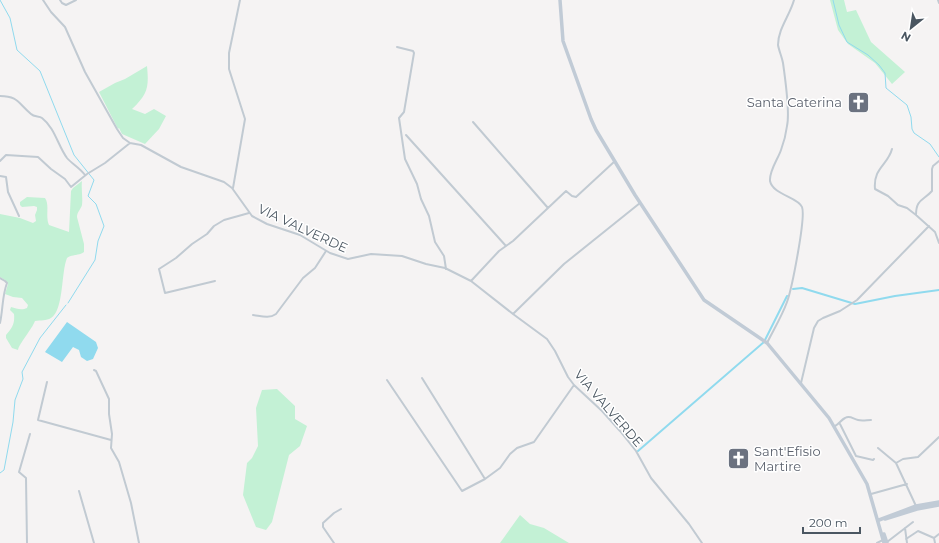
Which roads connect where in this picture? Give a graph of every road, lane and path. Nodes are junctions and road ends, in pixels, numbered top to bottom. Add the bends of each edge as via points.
1 (43, 0) edge
2 (60, 0) edge
3 (76, 0) edge
4 (240, 0) edge
5 (560, 0) edge
6 (794, 0) edge
7 (938, 0) edge
8 (939, 3) edge
9 (397, 47) dead end
10 (0, 96) edge
11 (473, 122) dead end
12 (406, 135) dead end
13 (130, 143) junction
14 (892, 149) dead end
15 (0, 161) edge
16 (615, 161) junction
17 (938, 162) edge
18 (86, 174) junction
19 (0, 176) edge
20 (232, 188) junction
21 (640, 203) junction
22 (548, 208) junction
23 (249, 213) junction
24 (916, 215) junction
25 (19, 216) dead end
26 (929, 226) junction
27 (939, 243) edge
28 (506, 246) junction
29 (326, 251) junction
30 (446, 269) junction
31 (0, 278) edge
32 (215, 281) dead end
33 (471, 281) junction
34 (513, 314) junction
35 (253, 315) dead end
36 (0, 323) edge
37 (765, 341) junction
38 (94, 370) dead end
39 (422, 378) dead end
40 (387, 380) dead end
41 (47, 382) dead end
42 (800, 383) junction
43 (574, 385) junction
44 (871, 420) dead end
45 (840, 424) junction
46 (835, 426) junction
47 (30, 434) dead end
48 (939, 437) edge
49 (112, 440) junction
50 (878, 448) dead end
51 (856, 456) junction
52 (874, 459) dead end
53 (854, 461) junction
54 (896, 463) junction
55 (485, 479) junction
56 (907, 484) junction
57 (79, 491) dead end
58 (871, 494) junction
59 (939, 503) edge
60 (917, 507) junction
61 (341, 508) dead end
62 (879, 520) junction
63 (913, 522) dead end
64 (905, 528) junction
65 (939, 534) edge
66 (934, 538) junction
67 (906, 539) junction
68 (886, 542) edge
69 (27, 543) edge
70 (94, 543) edge
71 (139, 543) edge
72 (334, 543) edge
73 (702, 543) edge
74 (877, 543) edge
75 (907, 543) edge
76 (935, 543) edge

1 - 13 street, VIA VALVERDE via 65,27 85,72 117,129
2 - 3 street via 65,5
4 - 20 street via 229,52 230,69 244,119
5 - 16 main road via 564,43 596,130
6 - 37 street via 778,46 783,62 788,122 770,182 779,191 800,203 803,208 803,226 791,289
7 - 8 street
9 - 30 street via 414,53 404,112 398,118 405,159 429,216 435,242 444,256
10 - 18 street via 8,95 31,114 43,119 68,159
11 - 22 street
12 - 28 street
13 - 18 street
13 - 20 street, VIA VALVERDE via 141,145 181,167 224,182
14 - 24 street via 887,160 880,166 875,189
15 - 18 street via 6,155 38,158 71,186
16 - 21 main road
16 - 22 street via 576,197 566,192
17 - 24 street via 932,169 932,191 917,204
19 - 25 street via 6,177 8,192
20 - 23 street, VIA VALVERDE
21 - 34 street via 564,264
21 - 37 main road via 704,300
22 - 28 street
23 - 29 street, VIA VALVERDE via 267,224 300,235
23 - 32 street via 224,220 214,226 208,234 159,269 165,293
24 - 26 street
26 - 27 street via 935,232
26 - 42 street via 855,302 818,321
28 - 33 street via 498,251
29 - 30 street, VIA VALVERDE via 348,259 371,254 402,256
29 - 35 street via 276,314 272,317
30 - 33 street, VIA VALVERDE
31 - 36 street via 7,283
33 - 34 street, VIA VALVERDE
34 - 43 street, VIA VALVERDE via 547,339
37 - 42 main road
38 - 49 street via 109,399
39 - 55 street
40 - 55 street via 462,491
41 - 49 street via 38,420
42 - 46 main road
43 - 55 street via 534,442 516,448 500,468
43 - 73 street, VIA VALVERDE via 602,411 628,441 651,478
44 - 45 street via 848,417
45 - 46 street
45 - 51 street
46 - 53 main road
47 - 69 street via 19,472 26,478
48 - 54 street via 918,457 903,459
49 - 71 street via 112,451 119,462 131,502
50 - 54 street
51 - 52 street
51 - 53 street
53 - 58 main road
54 - 56 street
56 - 58 street
56 - 60 street
57 - 70 street
58 - 62 main road
59 - 60 main road
60 - 62 main road
61 - 72 street via 323,523
62 - 68 main road
63 - 64 street
64 - 67 street
64 - 68 street
65 - 66 street
66 - 67 street via 918,531
66 - 76 street
67 - 75 street
68 - 74 street

